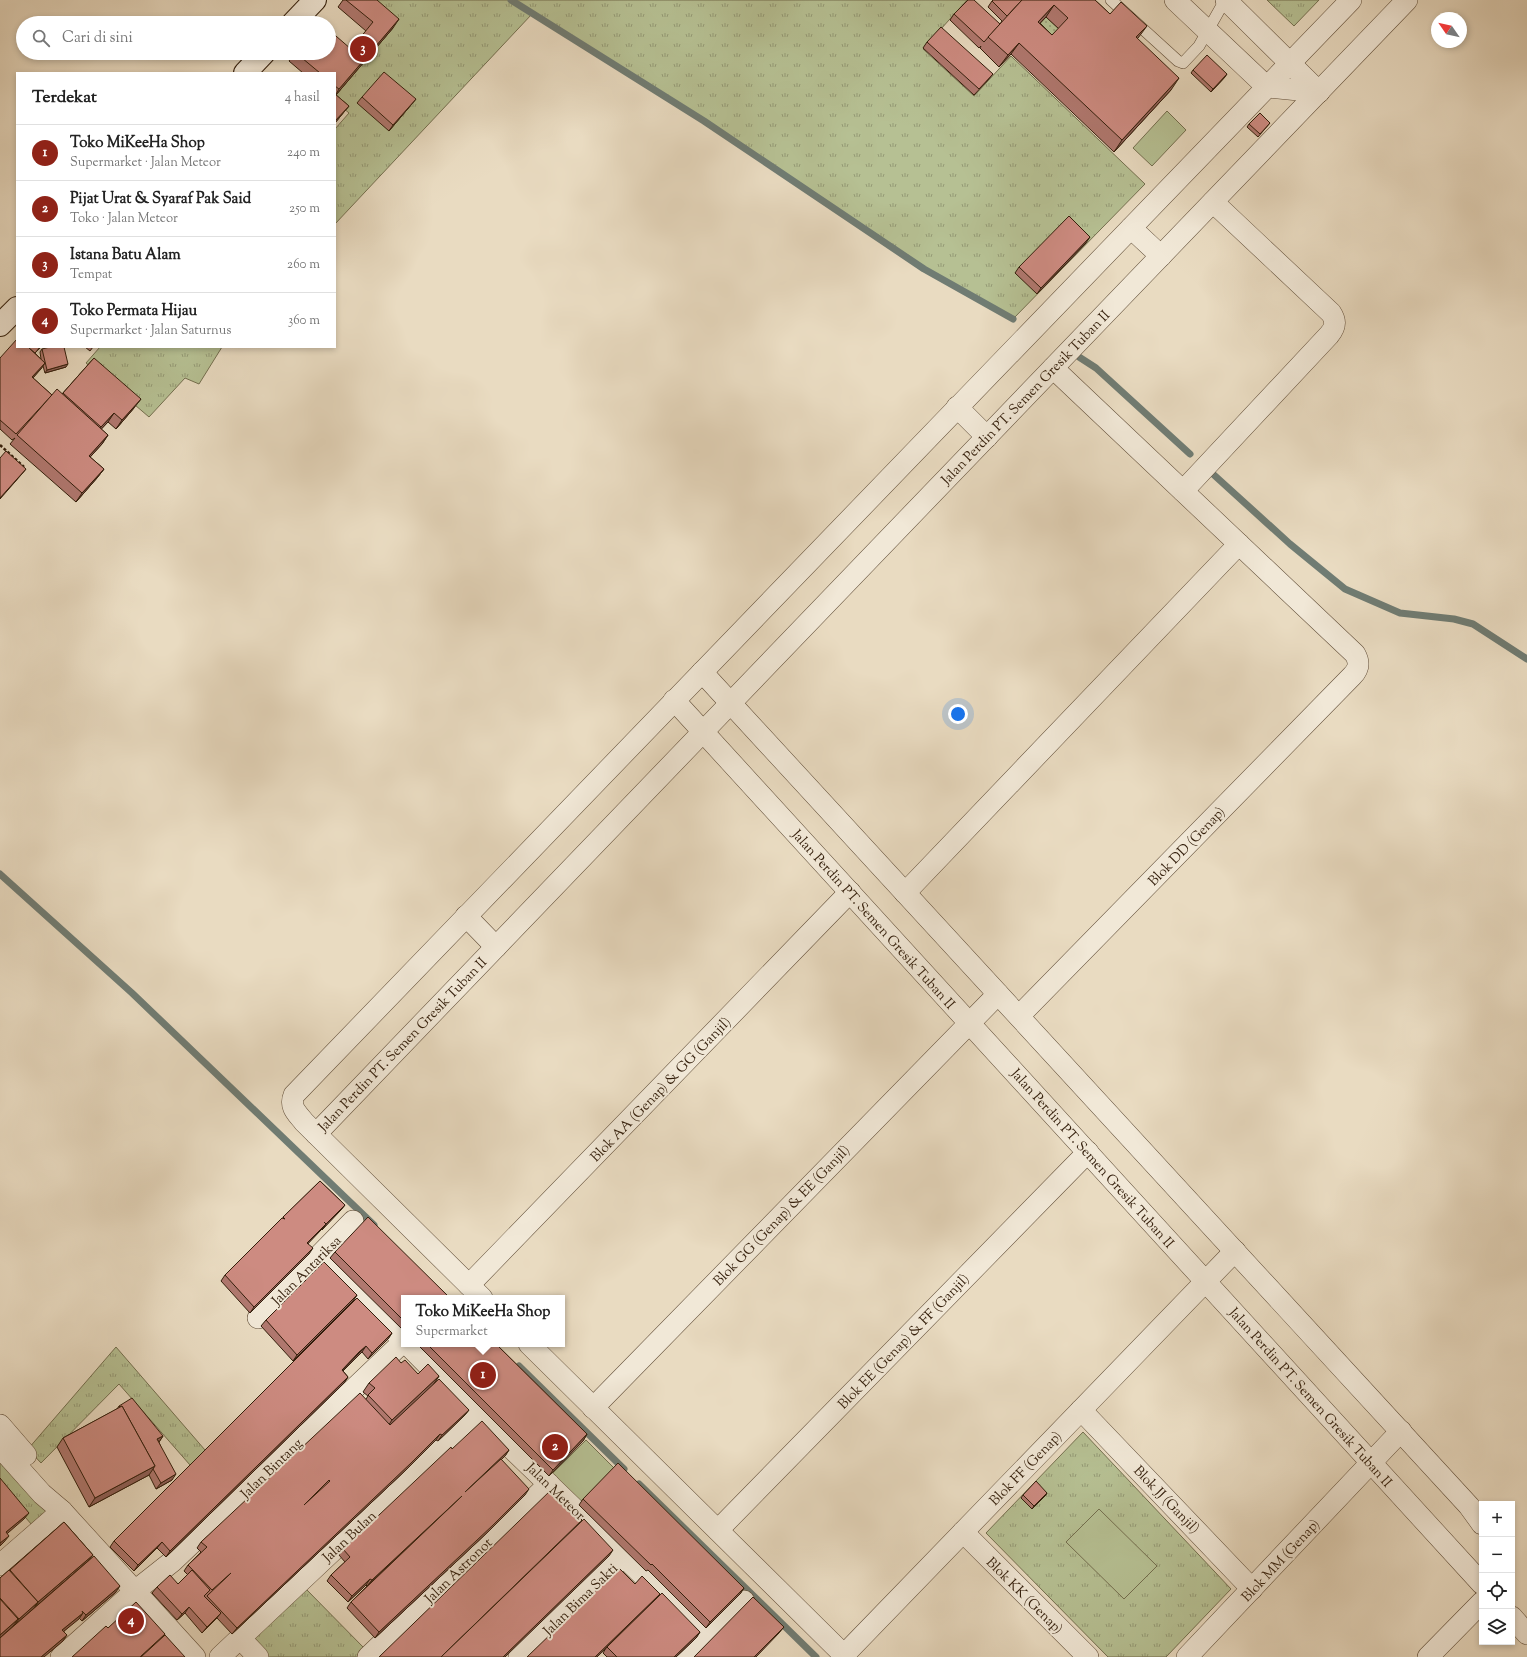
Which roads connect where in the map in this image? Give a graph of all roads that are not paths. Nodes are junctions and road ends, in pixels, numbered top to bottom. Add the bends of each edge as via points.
1 (315, 0) edge
2 (1111, 0) edge
3 (1175, 0) edge
4 (1225, 0) edge
5 (1351, 0) edge
6 (1407, 0) edge
7 (300, 16) edge
8 (1208, 31) junction
9 (257, 60) edge
10 (1290, 63) junction
11 (246, 72) edge
12 (1267, 87) junction
13 (1319, 92) junction
14 (1213, 202) junction
15 (1131, 228) junction
16 (1161, 256) junction
17 (16, 309) edge
18 (0, 325) edge
19 (1053, 368) junction
20 (957, 408) junction
21 (987, 437) junction
22 (1183, 491) junction
23 (1239, 544) junction
24 (702, 672) junction
25 (674, 700) junction
26 (731, 703) junction
27 (703, 732) junction
28 (850, 892) junction
29 (905, 893) junction
30 (466, 916) junction
31 (496, 947) junction
32 (998, 994) junction
33 (1019, 1016) junction
34 (969, 1023) junction
35 (316, 1134) junction
36 (1088, 1152) junction
37 (353, 1221) dead end
38 (1235, 1251) junction
39 (319, 1256) junction
40 (1205, 1281) junction
41 (476, 1292) edge
42 (258, 1318) dead end
43 (401, 1338) edge
44 (401, 1344) edge
45 (410, 1347) edge
46 (532, 1347) edge
47 (593, 1408) junction
48 (1081, 1410) junction
49 (477, 1415) junction
50 (1401, 1431) junction
51 (1, 1432) edge
52 (1372, 1463) junction
53 (548, 1484) junction
54 (62, 1511) junction
55 (1479, 1520) edge
56 (718, 1530) junction
57 (963, 1532) junction
58 (623, 1557) junction
59 (0, 1565) edge
60 (1479, 1581) edge
61 (1252, 1589) junction
62 (135, 1591) junction
63 (744, 1601) edge
64 (1479, 1605) edge
65 (1515, 1620) edge
66 (1527, 1634) edge
67 (707, 1637) junction
68 (240, 1638) junction
69 (845, 1656) edge
70 (60, 1657) edge
71 (195, 1657) edge
72 (220, 1657) edge
73 (258, 1657) edge
74 (368, 1657) edge
75 (519, 1657) edge
76 (687, 1657) edge
77 (1088, 1657) edge
78 (1187, 1657) edge
79 (1428, 1657) edge

1 - 7 main road
2 - 8 lane via 1180,62 1186,61 1196,50
3 - 8 street
4 - 8 lane
4 - 10 street
5 - 10 street, Jalan Perdin PT. Semen Gresik Tuban II
6 - 13 street, Jalan Perdin PT. Semen Gresik Tuban II
8 - 12 street
9 - 11 main road
10 - 12 street, Jalan Perdin PT. Semen Gresik Tuban II
10 - 13 street
12 - 13 street
12 - 15 street, Jalan Perdin PT. Semen Gresik Tuban II
13 - 14 street, Jalan Perdin PT. Semen Gresik Tuban II
14 - 16 street, Jalan Perdin PT. Semen Gresik Tuban II
14 - 22 street via 1328,311 1334,319 1335,326
15 - 16 street
15 - 20 street, Jalan Perdin PT. Semen Gresik Tuban II
16 - 19 street, Jalan Perdin PT. Semen Gresik Tuban II
17 - 18 main road
19 - 21 street, Jalan Perdin PT. Semen Gresik Tuban II
19 - 22 street
20 - 21 street
20 - 24 street, Jalan Perdin PT. Semen Gresik Tuban II
21 - 26 street, Jalan Perdin PT. Semen Gresik Tuban II
22 - 23 street
23 - 29 street
23 - 33 street, Blok DD (Genap) via 1355,654 1358,667
24 - 25 street, Jalan Perdin PT. Semen Gresik Tuban II
24 - 26 street
25 - 27 street, Jalan Perdin PT. Semen Gresik Tuban II
25 - 30 street, Jalan Perdin PT. Semen Gresik Tuban II
26 - 27 street, Jalan Perdin PT. Semen Gresik Tuban II
26 - 29 street
27 - 28 street, Jalan Perdin PT. Semen Gresik Tuban II
27 - 31 street, Jalan Perdin PT. Semen Gresik Tuban II
28 - 34 street, Jalan Perdin PT. Semen Gresik Tuban II
28 - 41 street, Blok AA (Genap) & GG (Ganjil)
29 - 32 street
30 - 31 street
30 - 35 street, Jalan Perdin PT. Semen Gresik Tuban II via 295,1093 293,1109
31 - 35 street, Jalan Perdin PT. Semen Gresik Tuban II
32 - 33 street
32 - 34 street, Blok GG (Genap) & EE (Ganjil)
33 - 38 street
34 - 36 street, Jalan Perdin PT. Semen Gresik Tuban II
34 - 47 street, Blok GG (Genap) & EE (Ganjil)
35 - 41 street
36 - 40 street, Jalan Perdin PT. Semen Gresik Tuban II
36 - 56 street, Blok EE (Genap) & FF (Ganjil)
37 - 39 street, Jalan Antariksa
38 - 40 street, Blok FF (Genap)
38 - 50 street
39 - 42 street, Jalan Antariksa
39 - 43 street
40 - 48 street, Blok FF (Genap)
40 - 52 street, Jalan Perdin PT. Semen Gresik Tuban II
44 - 62 street, Jalan Bintang via 173,1562
45 - 49 street, Jalan Meteor
46 - 47 street
47 - 56 street
48 - 57 street, Blok FF (Genap)
48 - 61 street, Blok JJ (Ganjil)
49 - 53 street, Jalan Meteor
49 - 68 street, Jalan Bulan
50 - 52 street, Blok MM (Genap)
50 - 55 street via 1470,1506
51 - 54 street via 42,1494
52 - 60 street, Jalan Perdin PT. Semen Gresik Tuban II
52 - 61 street, Blok MM (Genap)
53 - 58 street, Jalan Meteor
53 - 74 street, Jalan Astronot
54 - 59 street
54 - 62 street
56 - 69 street
57 - 69 street, Blok FF (Genap)
57 - 77 street, Blok KK (Genap)
58 - 67 street, Jalan Meteor
58 - 75 street, Jalan Bima Sakti
61 - 78 street, Blok MM (Genap)
62 - 70 street, Jalan Bintang
62 - 71 street
63 - 67 street
64 - 79 street
65 - 66 street
67 - 76 street
68 - 72 street, Jalan Bulan
68 - 73 street

